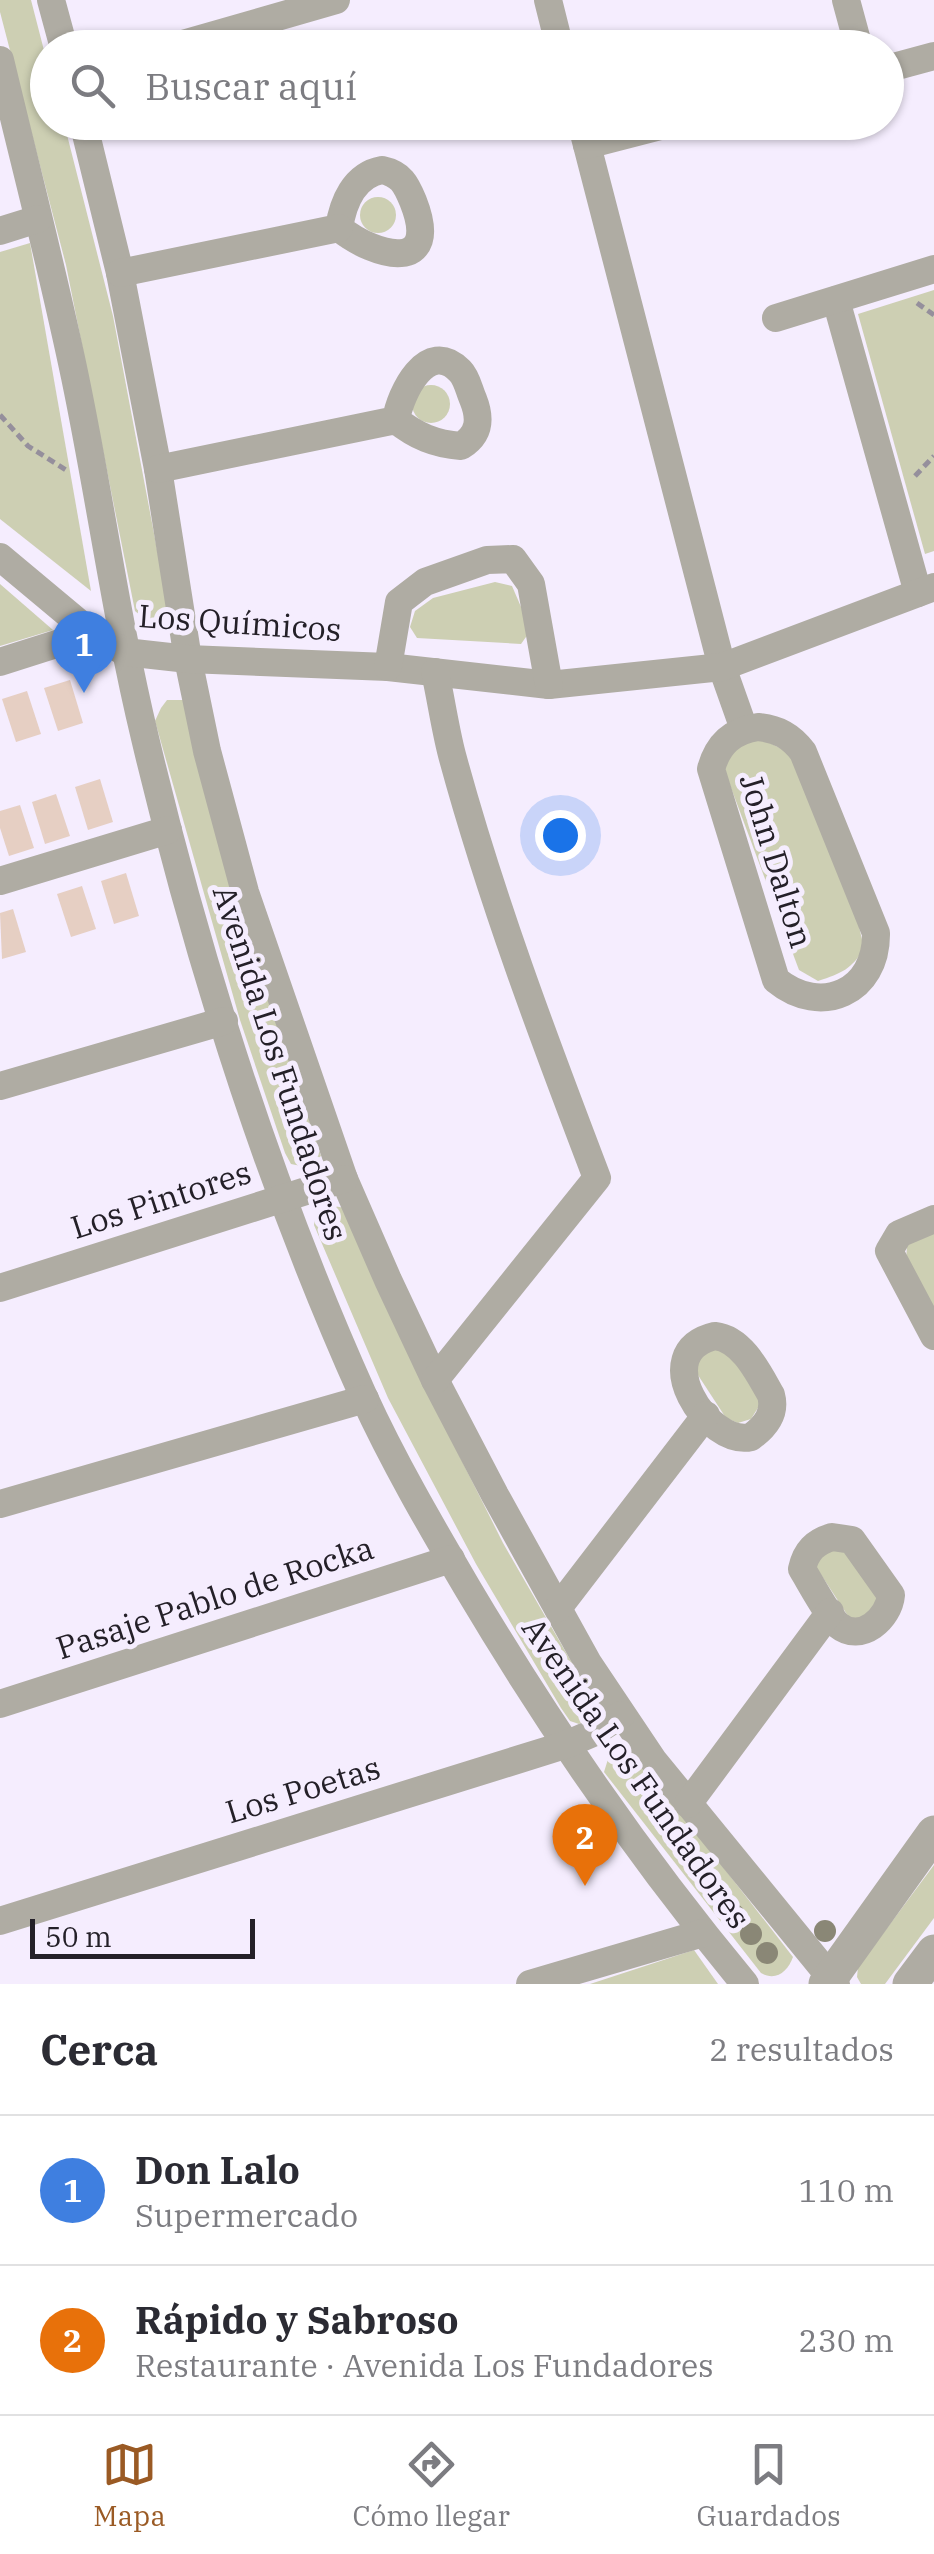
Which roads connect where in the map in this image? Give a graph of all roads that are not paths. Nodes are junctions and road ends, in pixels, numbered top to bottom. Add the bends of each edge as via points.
1 (52, 0) edge
2 (336, 0) edge
3 (548, 0) edge
4 (846, 0) edge
5 (60, 30) edge
6 (232, 30) edge
7 (556, 30) edge
8 (854, 30) edge
9 (934, 56) edge
10 (0, 60) edge
11 (904, 64) edge
12 (87, 140) edge
13 (586, 140) edge
14 (38, 218) junction
15 (339, 228) dead end
16 (0, 230) edge
17 (934, 269) edge
18 (120, 273) junction
19 (836, 300) junction
20 (776, 318) dead end
21 (396, 420) dead end
22 (158, 469) junction
23 (0, 557) edge
24 (926, 590) edge
25 (91, 633) junction
26 (124, 652) junction
27 (188, 659) junction
28 (0, 662) edge
29 (388, 667) junction
30 (722, 667) junction
31 (435, 672) junction
32 (549, 684) junction
33 (744, 729) junction
34 (168, 830) junction
35 (0, 881) edge
36 (224, 1022) junction
37 (0, 1086) edge
38 (344, 1178) junction
39 (283, 1198) junction
40 (934, 1219) edge
41 (0, 1288) edge
42 (934, 1336) edge
43 (436, 1380) junction
44 (365, 1399) junction
45 (706, 1415) dead end
46 (0, 1504) edge
47 (451, 1559) junction
48 (558, 1608) junction
49 (830, 1612) dead end
50 (0, 1704) edge
51 (621, 1715) junction
52 (565, 1745) junction
53 (688, 1804) junction
54 (934, 1833) edge
55 (0, 1921) edge
56 (703, 1933) junction
57 (934, 1952) edge
58 (831, 1982) edge
59 (530, 1984) edge
60 (745, 1984) edge
61 (910, 1984) edge

1 - 5 street
2 - 6 street
3 - 7 street
4 - 8 street
9 - 11 street
10 - 14 street, Avenida Los Fundadores
12 - 18 street, Avenida Los Fundadores
13 - 30 street, John Dalton
14 - 16 street
14 - 26 street, Avenida Los Fundadores via 76,378
15 - 18 street
17 - 19 street
18 - 22 street, Avenida Los Fundadores
19 - 20 street
19 - 24 street
21 - 22 street
22 - 27 street, Avenida Los Fundadores
23 - 25 street, Los Químicos
24 - 30 street, Los Químicos
25 - 26 street, Los Químicos
25 - 28 street
26 - 27 street, Los Químicos
26 - 34 street, Avenida Los Fundadores
27 - 29 street, Los Químicos
27 - 38 street, Avenida Los Fundadores via 245,892
29 - 31 street, Los Químicos
29 - 32 street via 398,602 425,582 486,560 513,559 531,584
30 - 32 street, Los Químicos
30 - 33 street, John Dalton
31 - 32 street, Los Químicos
31 - 43 street via 493,890 597,1178
33 - 33 street, John Dalton via 722,744 711,769 776,980 802,996 846,992 866,974 876,933 803,752 771,728
34 - 35 street
34 - 36 street, Avenida Los Fundadores
36 - 37 street
36 - 39 street, Avenida Los Fundadores
38 - 39 street, Los Pintores
38 - 43 street, Avenida Los Fundadores
39 - 41 street, Los Pintores
39 - 44 street, Avenida Los Fundadores
40 - 42 street via 899,1234 890,1250
43 - 48 street, Avenida Los Fundadores
44 - 46 street
44 - 47 street, Avenida Los Fundadores
45 - 48 street
47 - 50 street, Pasaje Pablo de Rocka
47 - 52 street, Avenida Los Fundadores
48 - 51 street, Avenida Los Fundadores
49 - 53 street
51 - 52 street, Los Poetas
51 - 53 street, Avenida Los Fundadores
52 - 55 street, Los Poetas
52 - 56 street, Avenida Los Fundadores
53 - 58 street, Avenida Los Fundadores
54 - 58 street
56 - 59 street
56 - 60 street, Avenida Los Fundadores
57 - 61 street

